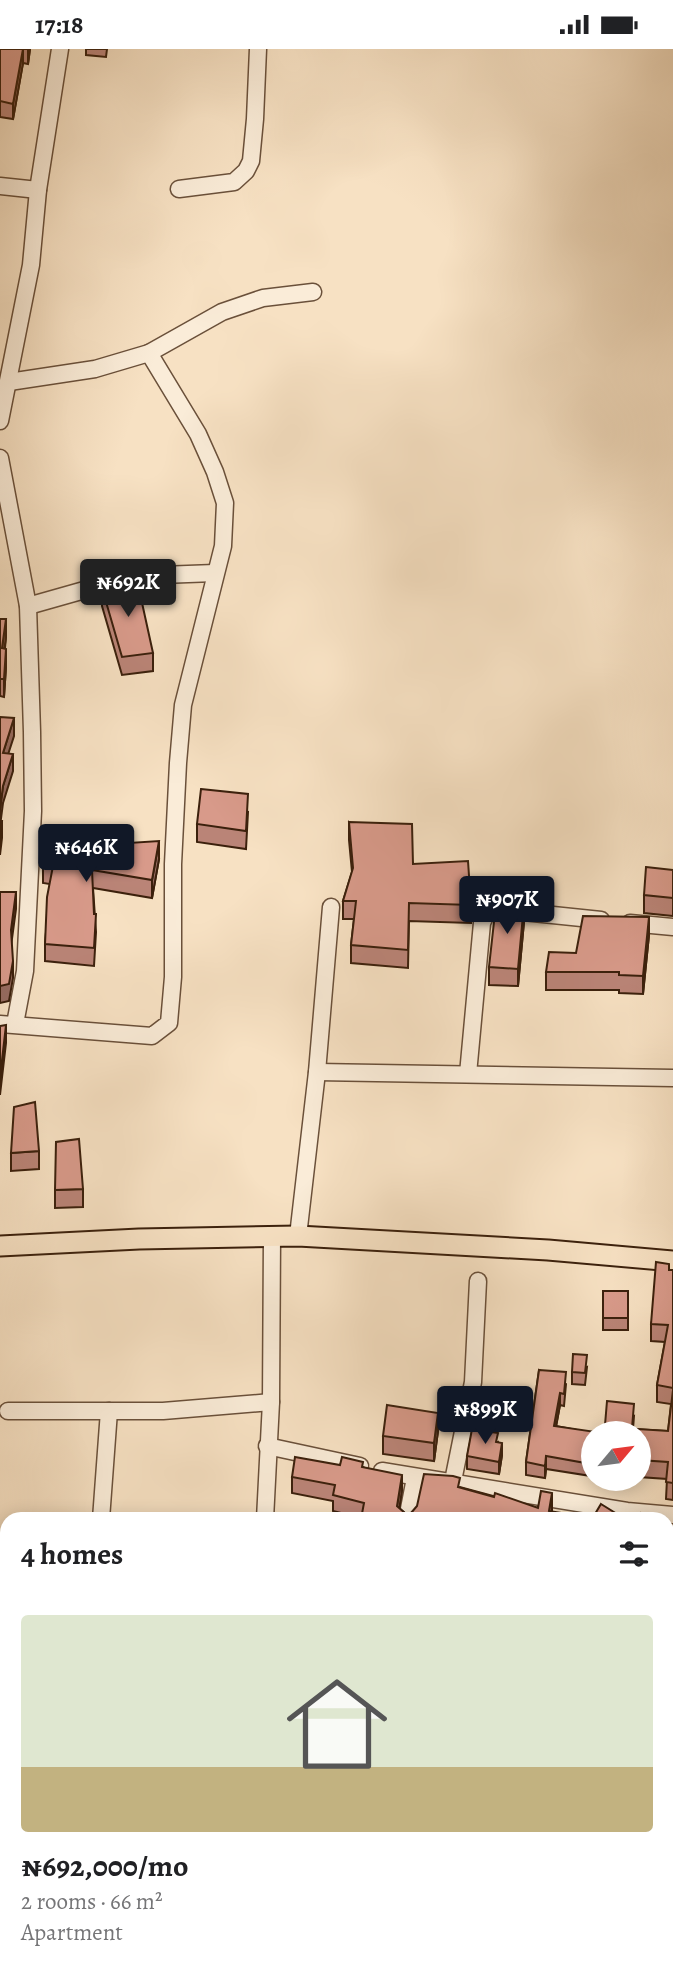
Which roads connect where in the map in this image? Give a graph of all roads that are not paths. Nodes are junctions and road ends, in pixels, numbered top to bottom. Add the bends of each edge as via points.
1 (60, 49) edge
2 (258, 49) edge
3 (0, 186) edge
4 (179, 189) dead end
5 (38, 190) junction
6 (313, 292) dead end
7 (149, 353) junction
8 (9, 382) junction
9 (0, 421) edge
10 (0, 458) edge
11 (215, 573) junction
12 (28, 606) junction
13 (331, 907) dead end
14 (673, 927) edge
15 (7, 1024) edge
16 (317, 1072) junction
17 (467, 1074) junction
18 (673, 1078) edge
19 (298, 1236) junction
20 (272, 1237) junction
21 (0, 1245) edge
22 (673, 1261) edge
23 (478, 1281) dead end
24 (271, 1402) junction
25 (8, 1411) dead end
26 (109, 1411) junction
27 (267, 1446) junction
28 (415, 1478) junction
29 (453, 1481) junction
30 (102, 1512) edge
31 (265, 1512) edge
32 (408, 1512) edge
33 (638, 1512) edge

1 - 5 street
2 - 4 street via 251,162 246,171 234,182
3 - 5 street
5 - 8 street via 32,265
6 - 7 street via 263,297 222,312
7 - 8 street via 95,369
7 - 11 street via 198,434 225,503 223,546
8 - 9 street
10 - 12 street
11 - 12 street via 134,576
11 - 15 street via 183,705 169,1023 152,1036
12 - 15 street via 33,811 25,971
13 - 16 street
14 - 17 street via 491,910 482,923
16 - 17 street
16 - 19 street
17 - 18 street
19 - 20 main road
19 - 22 main road
20 - 21 main road
20 - 24 street
23 - 29 street via 473,1382
24 - 26 street
24 - 27 street
25 - 26 street
26 - 30 street
27 - 28 street
27 - 31 street
28 - 29 street
28 - 32 street
29 - 33 street

